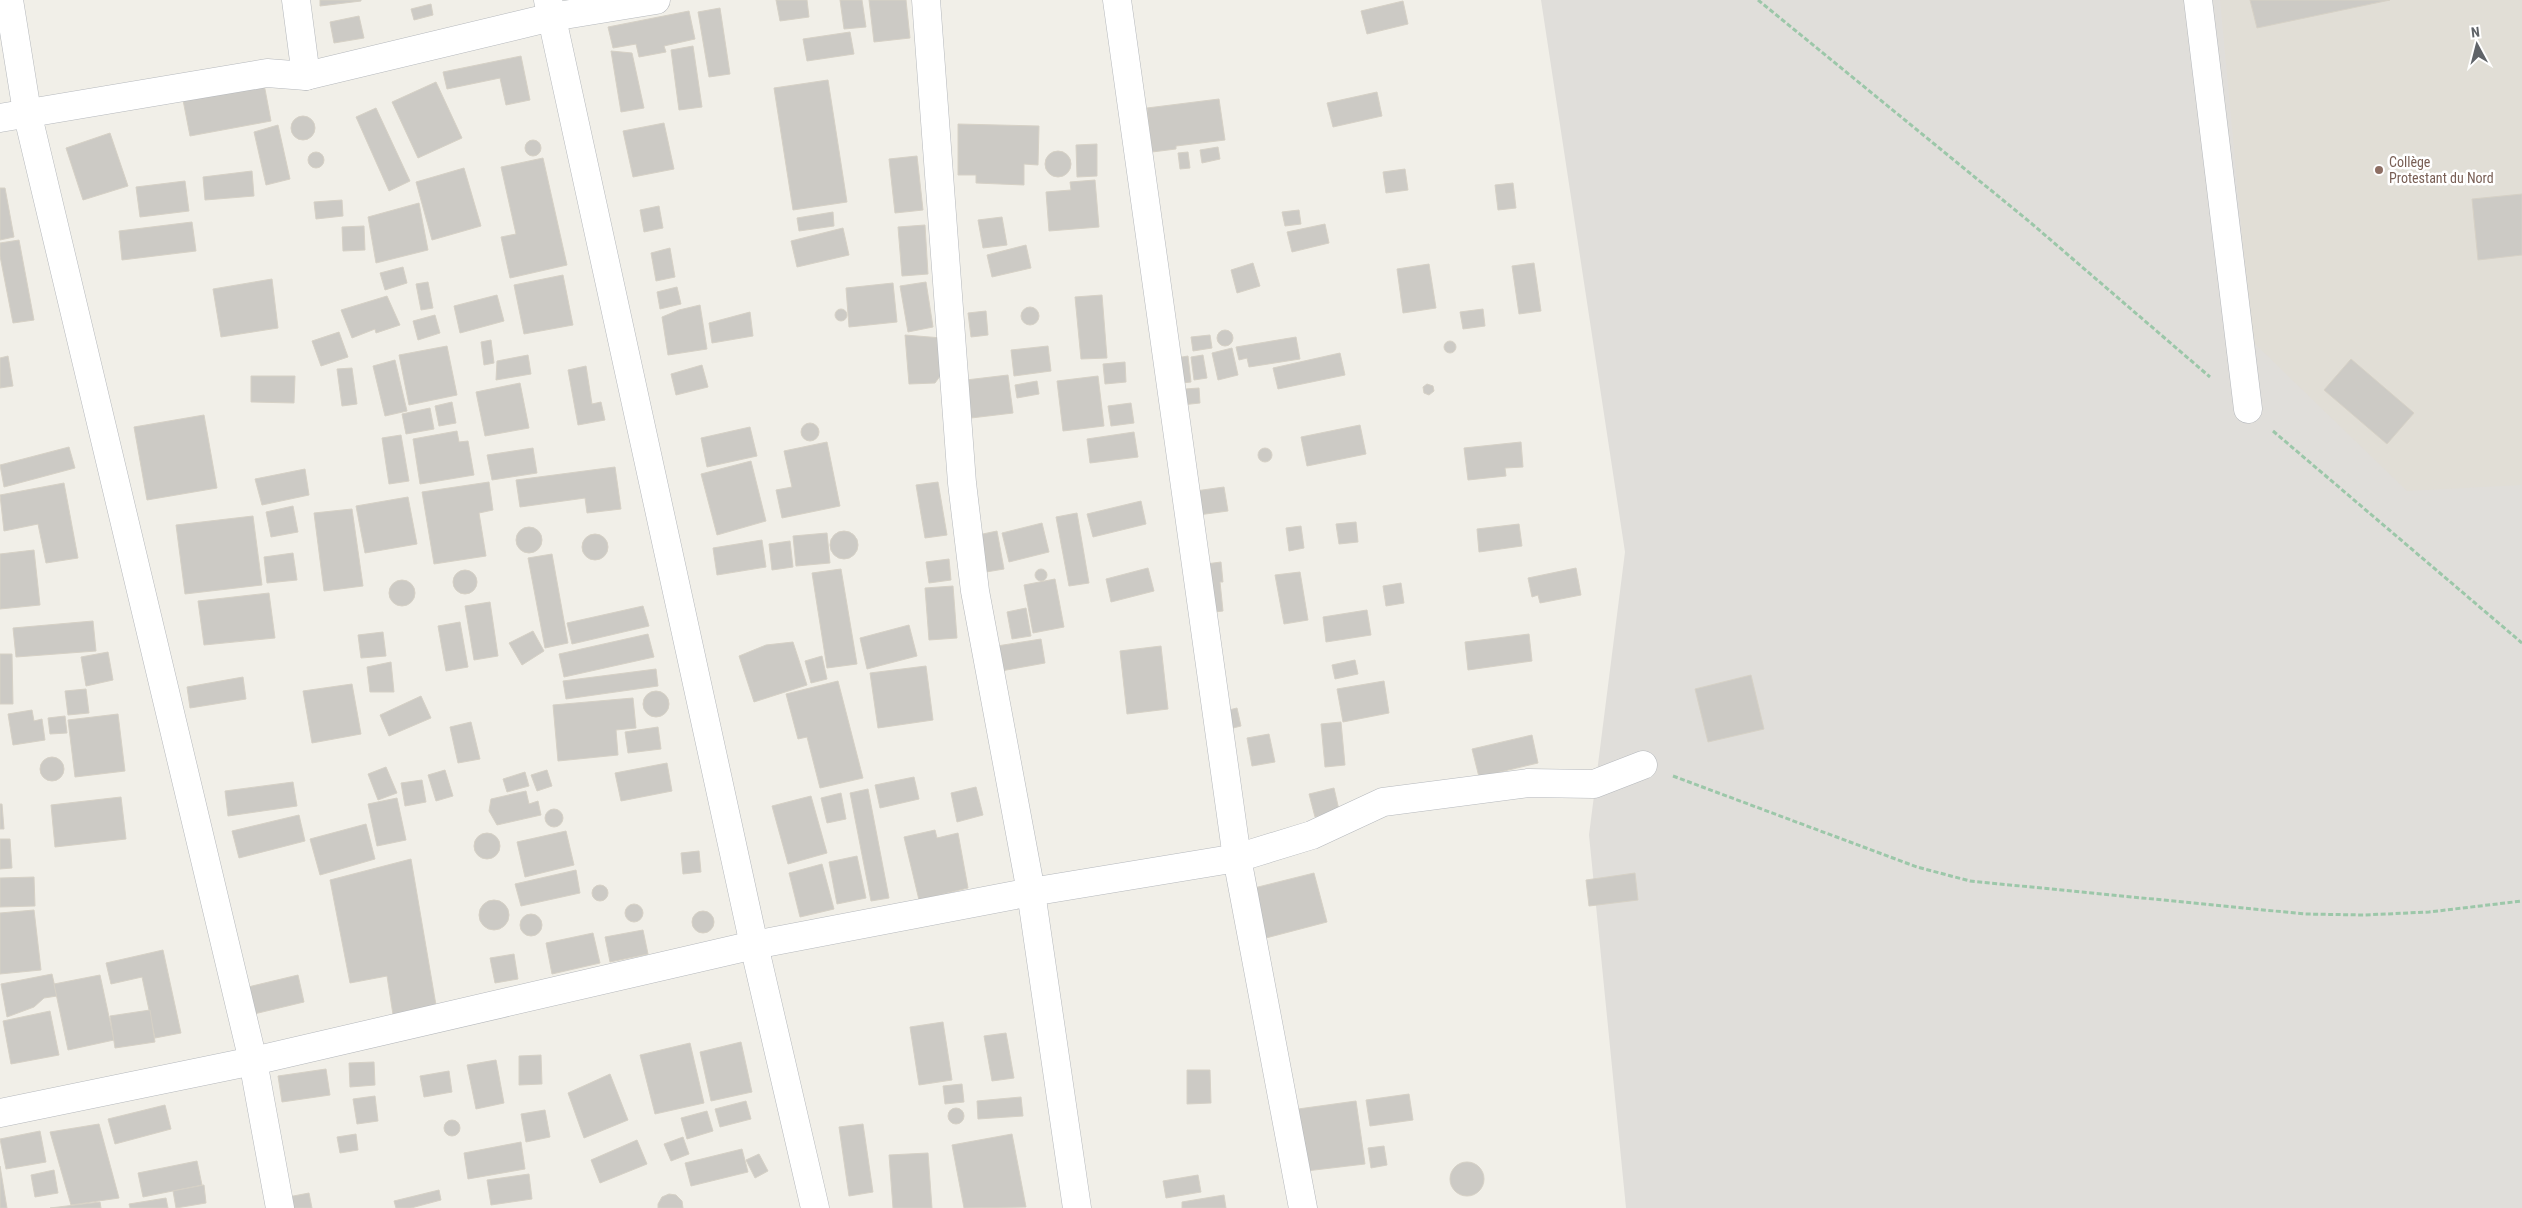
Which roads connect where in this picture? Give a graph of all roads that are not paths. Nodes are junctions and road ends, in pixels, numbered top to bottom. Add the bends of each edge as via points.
1 (8, 0) edge
2 (296, 0) edge
3 (656, 0) edge
4 (926, 0) edge
5 (1117, 0) edge
6 (2198, 0) edge
7 (550, 8) edge
8 (306, 76) junction
9 (27, 112) junction
10 (0, 118) edge
11 (2248, 410) road end
12 (1643, 765) road end
13 (1237, 858) junction
14 (1031, 892) junction
15 (754, 945) junction
16 (253, 1062) junction
17 (0, 1113) edge
18 (280, 1208) edge
19 (815, 1208) edge
20 (1077, 1208) edge
21 (1304, 1208) edge

1 - 9 street
2 - 8 street
3 - 7 street
4 - 14 street via 962,483 972,572
5 - 13 street
6 - 11 street
7 - 8 street
7 - 15 street
8 - 9 street via 267,73
9 - 10 street
9 - 16 street
12 - 13 street via 1594,784 1528,783 1383,802 1312,835
13 - 14 street
13 - 21 street
14 - 15 street
14 - 20 street
15 - 16 street
15 - 19 street
16 - 17 street
16 - 18 street

